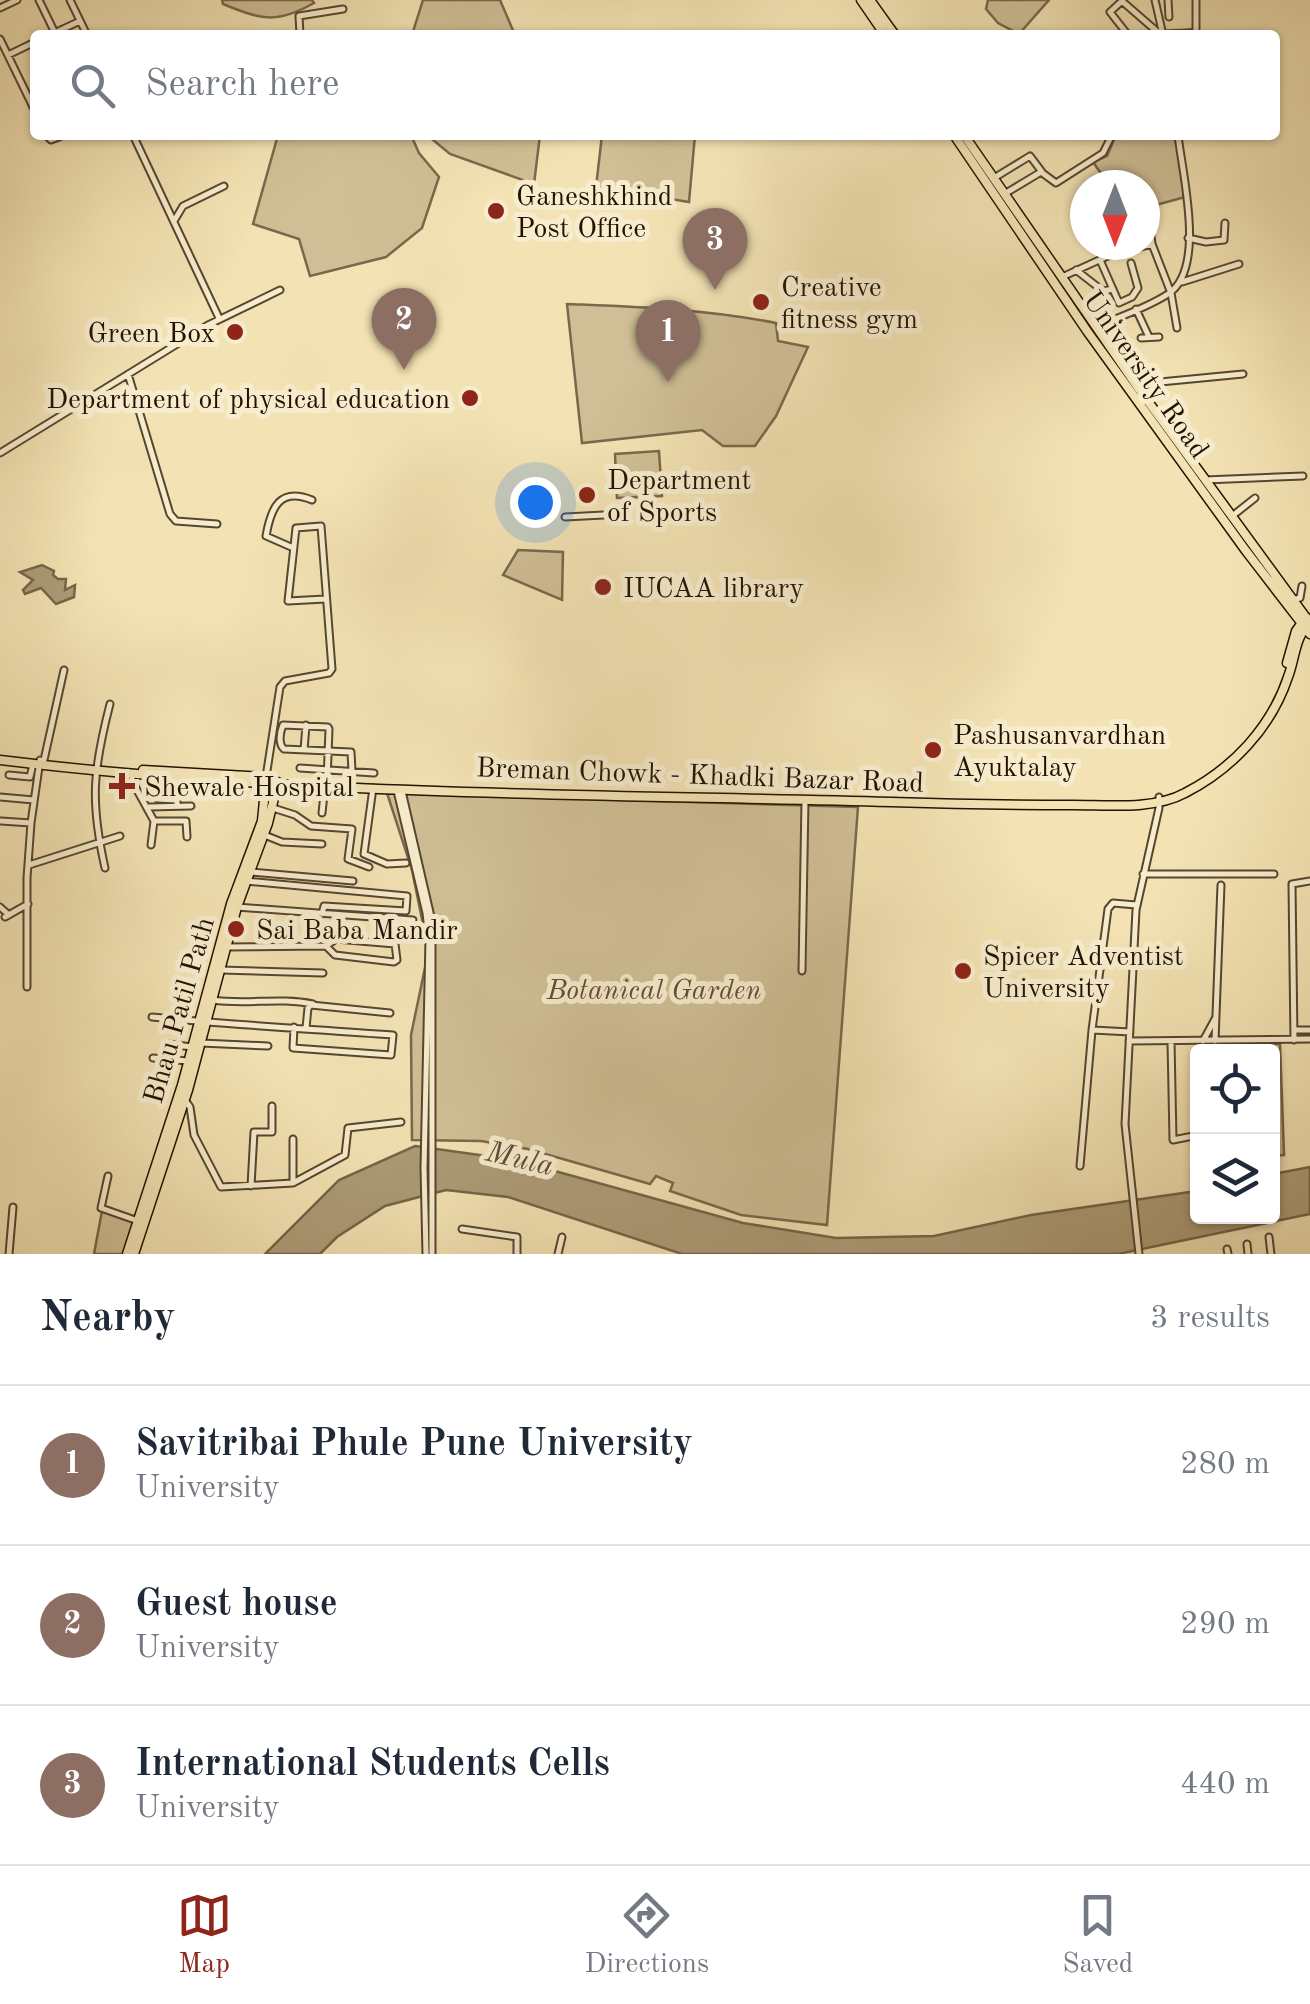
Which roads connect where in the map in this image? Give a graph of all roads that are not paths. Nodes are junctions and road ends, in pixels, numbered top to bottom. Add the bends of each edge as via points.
1 (17, 0) edge
2 (39, 0) edge
3 (70, 0) edge
4 (860, 0) edge
5 (870, 0) edge
6 (1122, 0) edge
7 (1155, 0) edge
8 (1168, 0) edge
9 (1196, 0) edge
10 (0, 8) edge
11 (343, 9) dead end
12 (1169, 16) dead end
13 (80, 21) junction
14 (52, 30) edge
15 (62, 30) edge
16 (84, 30) edge
17 (300, 30) edge
18 (881, 30) edge
19 (891, 30) edge
20 (1124, 30) edge
21 (1156, 30) edge
22 (1161, 30) edge
23 (1196, 30) edge
24 (0, 39) edge
25 (30, 44) edge
26 (8, 55) junction
27 (30, 101) edge
28 (135, 140) edge
29 (958, 140) edge
30 (967, 140) edge
31 (1110, 140) edge
32 (1179, 140) edge
33 (1042, 172) junction
34 (994, 178) junction
35 (224, 186) dead end
36 (1004, 194) junction
37 (174, 221) junction
38 (1225, 222) dead end
39 (1188, 238) junction
40 (1100, 260) joint
41 (1158, 260) edge
42 (1131, 264) dead end
43 (1239, 264) dead end
44 (1076, 270) junction
45 (1062, 277) junction
46 (1182, 282) junction
47 (1113, 288) junction
48 (280, 290) dead end
49 (1170, 293) junction
50 (1136, 309) junction
51 (219, 319) junction
52 (1168, 326) dead end
53 (1091, 329) junction
54 (1159, 337) dead end
55 (128, 374) junction
56 (1243, 374) dead end
57 (1139, 389) junction
58 (0, 453) edge
59 (1303, 476) dead end
60 (1205, 480) junction
61 (1255, 498) dead end
62 (312, 500) dead end
63 (623, 514) dead end
64 (565, 517) dead end
65 (1231, 517) junction
66 (217, 524) dead end
67 (292, 548) junction
68 (1302, 586) dead end
69 (325, 598) junction
70 (1310, 599) edge
71 (1294, 603) junction
72 (1307, 624) edge
73 (1294, 638) junction
74 (1309, 647) edge
75 (1295, 652) junction
76 (64, 670) dead end
77 (110, 704) dead end
78 (306, 724) junction
79 (304, 750) junction
80 (328, 751) junction
81 (0, 757) edge
82 (1231, 760) junction
83 (40, 762) junction
84 (300, 768) dead end
85 (95, 769) junction
86 (328, 770) junction
87 (352, 771) junction
88 (132, 774) junction
89 (9, 775) dead end
90 (157, 776) junction
91 (177, 778) junction
92 (266, 780) junction
93 (278, 780) junction
94 (373, 782) junction
95 (326, 783) junction
96 (399, 789) junction
97 (583, 792) junction
98 (0, 798) edge
99 (1159, 799) junction
100 (34, 800) junction
101 (806, 800) junction
102 (178, 803) junction
103 (191, 806) dead end
104 (147, 808) junction
105 (273, 808) junction
106 (322, 813) dead end
107 (1, 821) edge
108 (31, 822) junction
109 (154, 822) junction
110 (261, 834) junction
111 (120, 836) dead end
112 (187, 837) dead end
113 (99, 840) junction
114 (151, 844) dead end
115 (322, 844) dead end
116 (406, 863) dead end
117 (28, 865) junction
118 (369, 867) dead end
119 (105, 868) dead end
120 (247, 871) junction
121 (1143, 874) junction
122 (1274, 874) dead end
123 (352, 881) dead end
124 (1310, 881) edge
125 (1221, 885) dead end
126 (28, 904) junction
127 (1136, 905) junction
128 (0, 906) edge
129 (234, 906) junction
130 (322, 914) junction
131 (414, 920) dead end
132 (223, 946) junction
133 (326, 946) junction
134 (220, 970) junction
135 (802, 972) dead end
136 (323, 973) dead end
137 (27, 987) dead end
138 (212, 1000) junction
139 (313, 1004) junction
140 (390, 1013) dead end
141 (152, 1017) dead end
142 (1216, 1017) junction
143 (203, 1022) junction
144 (294, 1027) junction
145 (306, 1028) junction
146 (1092, 1030) junction
147 (1294, 1030) junction
148 (1310, 1030) edge
149 (1130, 1032) junction
150 (1310, 1039) edge
151 (1294, 1040) junction
152 (1171, 1041) junction
153 (1204, 1041) junction
154 (1214, 1041) junction
155 (1129, 1042) junction
156 (168, 1044) dead end
157 (196, 1045) junction
158 (268, 1046) dead end
159 (153, 1058) dead end
160 (188, 1061) junction
161 (181, 1098) junction
162 (272, 1106) dead end
163 (401, 1122) dead end
164 (1190, 1136) edge
165 (293, 1139) dead end
166 (1080, 1166) dead end
167 (108, 1176) dead end
168 (293, 1183) junction
169 (251, 1186) junction
170 (13, 1206) dead end
171 (140, 1221) junction
172 (462, 1230) dead end
173 (562, 1237) dead end
174 (1269, 1237) dead end
175 (1247, 1244) dead end
176 (0, 1249) edge
177 (10, 1251) edge
178 (131, 1254) edge
179 (429, 1254) edge
180 (516, 1254) edge
181 (558, 1254) edge
182 (1139, 1254) edge
183 (1248, 1254) edge
184 (1271, 1254) edge

1 - 10 street
2 - 14 street
3 - 13 street
4 - 18 main road
5 - 19 main road
6 - 20 street via 1110,12
6 - 21 street
7 - 22 street
8 - 12 street
9 - 23 street
11 - 17 street via 299,16
13 - 15 street
13 - 16 street
24 - 26 street
25 - 26 street
26 - 27 street
28 - 37 street
29 - 53 main road, University Road
30 - 34 main road, University Road
31 - 33 street via 1103,153 1056,182
32 - 39 street via 1191,210
33 - 34 street via 1030,156
33 - 36 street
34 - 36 main road, University Road
35 - 37 street via 183,206
36 - 45 main road, University Road
37 - 51 street
38 - 39 street via 1224,240
39 - 46 street
40 - 44 street
40 - 47 street
41 - 49 street
42 - 47 street via 1138,288 1132,297 1119,302
43 - 46 street
44 - 45 street
44 - 47 street via 1094,287
45 - 53 main road, University Road
46 - 49 street
48 - 51 street
49 - 50 street
49 - 52 street via 1177,326
50 - 53 street
50 - 54 street via 1145,338
51 - 55 street
53 - 57 main road, University Road
53 - 71 main road, University Road
55 - 58 street
55 - 66 street via 170,514 176,521
56 - 57 street via 1150,382
57 - 60 main road, University Road
59 - 60 street
60 - 65 main road, University Road
61 - 65 street
62 - 67 street via 288,496 271,516 268,540
63 - 64 street
65 - 71 main road, University Road
67 - 69 street via 289,602
67 - 69 street via 295,529 320,524
68 - 71 street
69 - 92 street via 332,670 280,687
70 - 71 street
71 - 72 main road, University Road
71 - 73 main road
72 - 73 main road, Breman Chowk - Khadki Bazar Road
72 - 75 main road, Breman Chowk - Khadki Bazar Road
73 - 82 main road, Breman Chowk - Khadki Bazar Road via 1268,708
74 - 75 main road
75 - 82 main road, Breman Chowk - Khadki Bazar Road via 1273,710
76 - 83 street
77 - 85 street
78 - 79 street
78 - 79 street via 283,725 280,744
78 - 80 street via 328,726
79 - 80 street
80 - 86 street
80 - 87 street via 352,752
81 - 83 main road, Breman Chowk - Khadki Bazar Road
82 - 99 main road, Breman Chowk - Khadki Bazar Road
83 - 85 main road, Breman Chowk - Khadki Bazar Road
83 - 89 street via 30,776
83 - 100 street
84 - 86 street
85 - 88 main road, Breman Chowk - Khadki Bazar Road
85 - 92 main road, Breman Chowk - Khadki Bazar Road
85 - 113 street
86 - 87 street
86 - 95 street
87 - 94 street
88 - 90 main road, Breman Chowk - Khadki Bazar Road
88 - 104 street
90 - 91 main road, Breman Chowk - Khadki Bazar Road
90 - 102 street via 158,798
91 - 92 main road, Breman Chowk - Khadki Bazar Road
91 - 102 street
92 - 93 main road, Breman Chowk - Khadki Bazar Road
92 - 110 main road, Bhau Patil Path
93 - 95 main road, Breman Chowk - Khadki Bazar Road
93 - 105 main road, Bhau Patil Path
94 - 95 main road, Breman Chowk - Khadki Bazar Road
94 - 96 main road, Breman Chowk - Khadki Bazar Road
94 - 97 main road, Breman Chowk - Khadki Bazar Road
94 - 116 street via 364,854
95 - 106 street
96 - 97 main road, Breman Chowk - Khadki Bazar Road
96 - 179 street via 432,920
97 - 99 main road, Breman Chowk - Khadki Bazar Road
97 - 101 main road, Breman Chowk - Khadki Bazar Road
98 - 100 street
99 - 101 main road, Breman Chowk - Khadki Bazar Road via 1001,805
99 - 121 street
100 - 108 street
101 - 135 street
102 - 103 street
102 - 104 street
104 - 109 street
105 - 110 main road, Bhau Patil Path
105 - 118 street via 311,826 352,829 347,858
107 - 108 street
108 - 117 street
109 - 112 street via 186,821
109 - 114 street
110 - 115 street
110 - 120 main road, Bhau Patil Path
111 - 113 street
113 - 117 street
113 - 119 street
117 - 126 street
120 - 123 street
120 - 129 main road, Bhau Patil Path
120 - 130 street via 407,896 406,911 324,906
121 - 122 street
121 - 127 street
124 - 147 street via 1292,884
125 - 142 street
126 - 128 street via 7,916
126 - 137 street
127 - 146 street via 1112,903 1108,909
127 - 149 street
129 - 130 street
129 - 132 main road, Bhau Patil Path
130 - 131 street
132 - 133 street
132 - 134 main road, Bhau Patil Path
132 - 143 main road, Bhau Patil Path
133 - 133 street via 335,955 397,960 396,944 336,939
134 - 136 street
134 - 138 main road, Bhau Patil Path
138 - 139 street
138 - 143 main road, Bhau Patil Path
139 - 140 street
139 - 145 street
141 - 143 street
142 - 153 street
142 - 154 street
143 - 144 street
143 - 157 main road, Bhau Patil Path
144 - 145 street
144 - 145 street via 293,1048 391,1055 394,1035
146 - 149 street
146 - 166 street
147 - 148 street
147 - 151 street
149 - 155 street
150 - 151 street
151 - 154 street
152 - 153 street
152 - 155 street
152 - 164 street via 1172,1140
153 - 154 street
155 - 182 street via 1125,1132
156 - 157 street
157 - 158 street
157 - 160 main road, Bhau Patil Path
157 - 161 main road, Bhau Patil Path
159 - 160 street
160 - 161 main road, Bhau Patil Path
161 - 169 street via 217,1185
161 - 171 main road, Bhau Patil Path
162 - 169 street via 272,1132 254,1132
163 - 168 street via 348,1128 344,1155
165 - 168 street
167 - 171 street via 101,1208
168 - 169 street
170 - 177 street
171 - 178 main road, Bhau Patil Path
172 - 180 street via 517,1236
173 - 181 street
174 - 184 street
175 - 183 street
176 - 177 street

